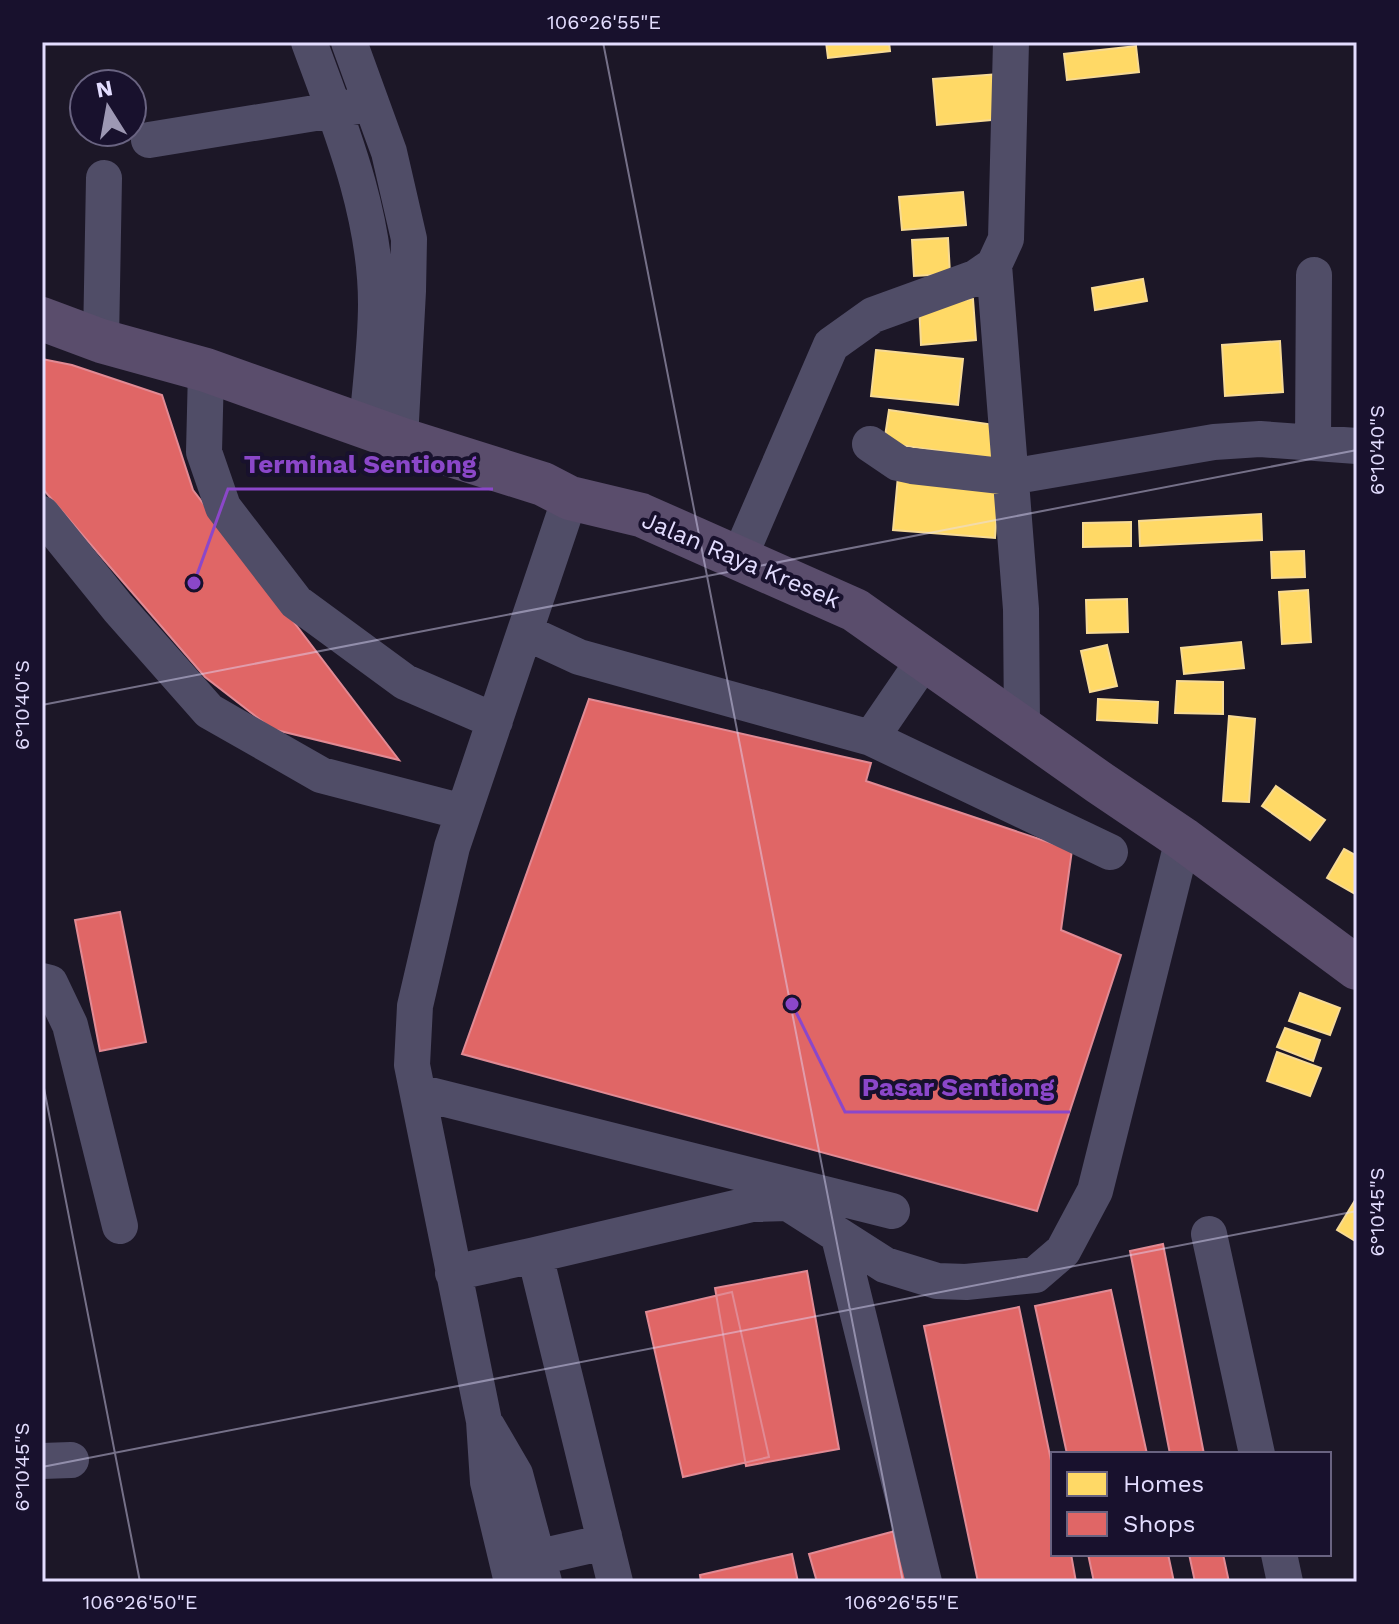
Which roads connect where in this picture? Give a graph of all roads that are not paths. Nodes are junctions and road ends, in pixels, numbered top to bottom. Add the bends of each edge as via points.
1 (309, 42) edge
2 (349, 42) edge
3 (1011, 42) edge
4 (371, 103) junction
5 (335, 112) junction
6 (149, 140) dead end
7 (104, 178) dead end
8 (994, 265) junction
9 (1314, 275) dead end
10 (42, 319) edge
11 (101, 341) junction
12 (206, 370) junction
13 (384, 433) junction
14 (1313, 442) junction
15 (870, 444) dead end
16 (1357, 446) edge
17 (1010, 477) junction
18 (570, 498) junction
19 (42, 514) edge
20 (739, 558) junction
21 (525, 632) junction
22 (925, 659) junction
23 (495, 721) junction
24 (1022, 726) junction
25 (871, 738) junction
26 (463, 812) junction
27 (1183, 839) junction
28 (1110, 852) dead end
29 (1357, 968) edge
30 (42, 981) edge
31 (418, 1092) junction
32 (892, 1211) dead end
33 (120, 1226) dead end
34 (1209, 1234) dead end
35 (839, 1237) junction
36 (535, 1255) junction
37 (453, 1273) junction
38 (1257, 1452) edge
39 (604, 1536) junction
40 (1279, 1556) edge
41 (525, 1571) edge
42 (615, 1582) edge
43 (924, 1582) edge
44 (1285, 1582) edge

1 - 5 street
2 - 4 street
3 - 8 street via 1006,239
4 - 5 street
4 - 13 street via 389,152 409,239 408,291
5 - 6 street
5 - 13 street via 370,237
7 - 11 street
8 - 17 street
8 - 20 street via 975,278 873,315 831,345
9 - 14 street
10 - 11 main road, Jalan Raya Kresek
11 - 12 main road, Jalan Raya Kresek
12 - 13 main road, Jalan Raya Kresek
12 - 23 street via 204,452 223,507 296,602 405,682
13 - 18 main road, Jalan Raya Kresek via 543,484
14 - 16 street
14 - 17 street via 1214,442
15 - 17 street via 898,463
17 - 24 street via 1021,609
18 - 20 main road, Jalan Raya Kresek via 641,515
18 - 21 street
19 - 26 street via 209,711 321,775
20 - 22 main road, Jalan Raya Kresek via 855,610
21 - 23 street
21 - 25 street via 579,657
22 - 24 main road, Jalan Raya Kresek
22 - 25 street
23 - 26 street
24 - 27 main road, Jalan Raya Kresek
25 - 28 street
26 - 31 street via 415,1006 412,1065
27 - 29 main road, Jalan Raya Kresek
27 - 35 street via 1095,1191 1063,1251 1035,1275 937,1281 885,1265
30 - 33 street via 50,983 70,1025
31 - 32 street
31 - 37 street
34 - 38 street
35 - 36 street via 788,1203 752,1204
35 - 43 street
36 - 37 street
36 - 39 street
37 - 41 street via 484,1421 488,1482
39 - 41 street
39 - 42 street
40 - 44 street

